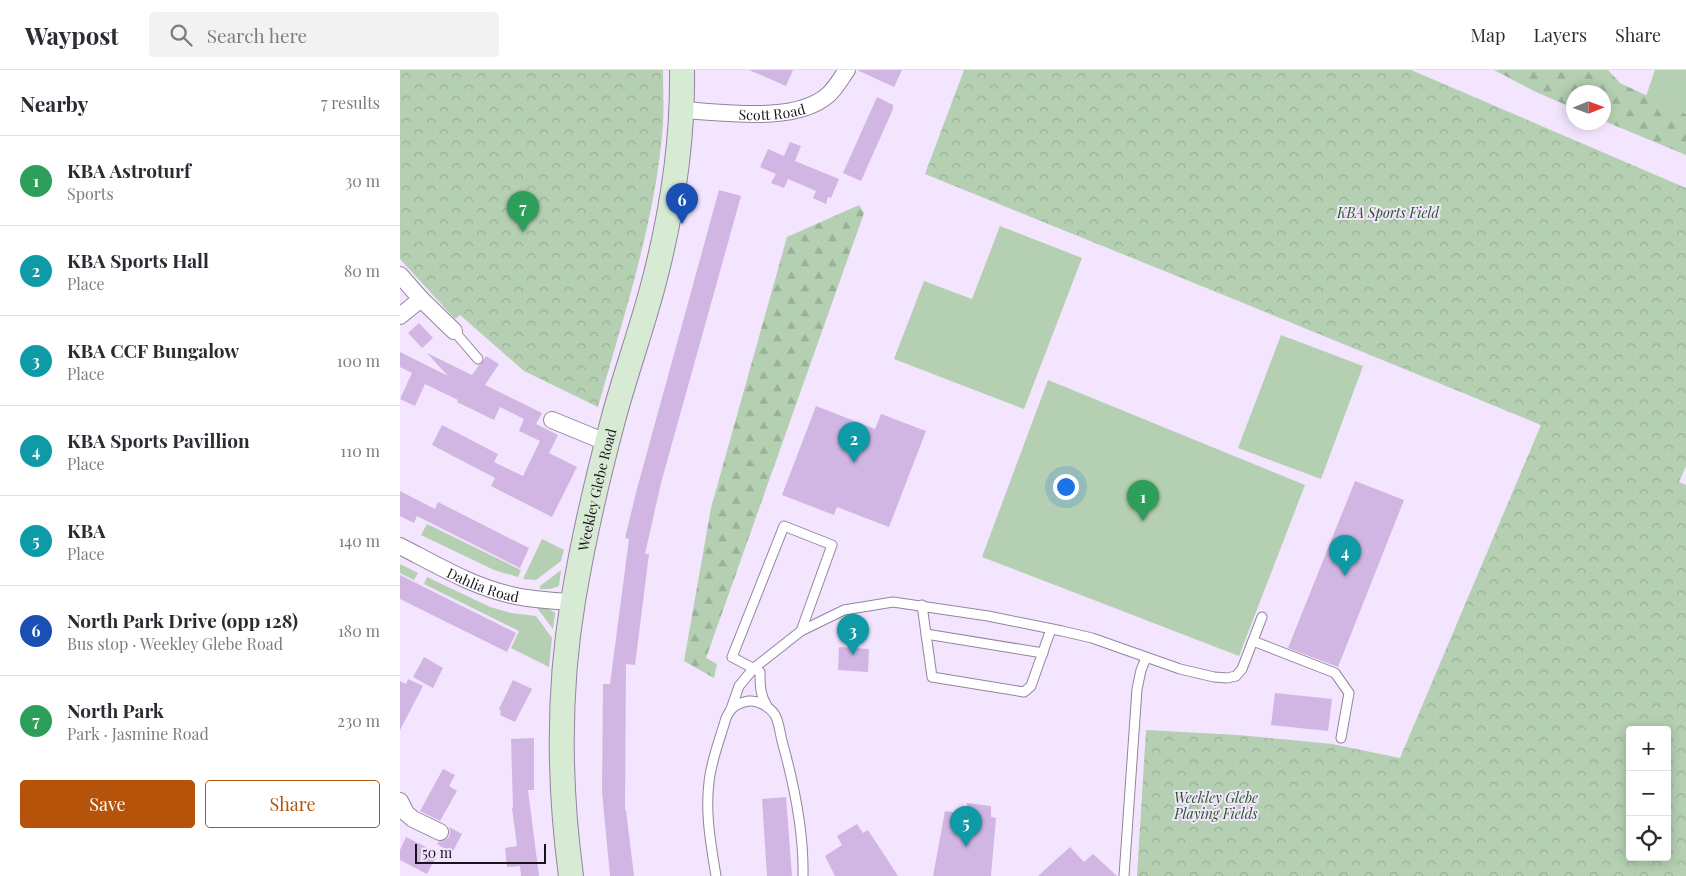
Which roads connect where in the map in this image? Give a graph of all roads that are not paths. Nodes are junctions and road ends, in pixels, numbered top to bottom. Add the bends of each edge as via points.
1 (682, 70) edge
2 (847, 70) edge
3 (681, 110) junction
4 (400, 275) edge
5 (421, 298) junction
6 (400, 316) edge
7 (454, 331) joint
8 (478, 359) dead end
9 (552, 420) dead end
10 (608, 443) junction
11 (400, 546) edge
12 (573, 602) junction
13 (922, 605) junction
14 (1262, 617) dead end
15 (1051, 629) junction
16 (801, 631) junction
17 (926, 634) junction
18 (1253, 641) junction
19 (1044, 653) junction
20 (1146, 658) junction
21 (754, 668) junction
22 (767, 706) junction
23 (730, 709) junction
24 (1341, 738) dead end
25 (400, 801) edge
26 (440, 832) dead end
27 (570, 876) edge
28 (716, 876) edge
29 (803, 876) edge
30 (1124, 876) edge

1 - 3 street, Weekley Glebe Road
2 - 3 street, Scott Road via 828,95 804,108 780,113
3 - 10 street, Weekley Glebe Road via 674,186 656,274
4 - 5 street
5 - 6 street
5 - 7 street
7 - 8 lane
9 - 10 street
10 - 12 street, Weekley Glebe Road
11 - 12 street, Dahlia Road via 489,589 516,596
12 - 27 street, Weekley Glebe Road via 562,717 564,821
13 - 15 lane
13 - 16 lane via 893,602 844,610
13 - 17 lane
14 - 18 lane
15 - 19 lane
15 - 20 lane via 1092,638
16 - 21 lane
16 - 21 lane via 832,545 784,526 732,656
17 - 19 lane
17 - 19 lane via 932,676 1024,692 1031,686
18 - 20 lane via 1242,669 1236,676 1227,678 1180,669
18 - 24 lane via 1335,673 1349,693
20 - 30 lane via 1137,689
21 - 22 lane via 760,672 762,698
21 - 23 lane via 740,686
22 - 23 lane via 752,701 740,702
22 - 29 lane via 775,715 787,760 802,832
23 - 28 lane via 709,780 707,804
25 - 26 street via 413,819

